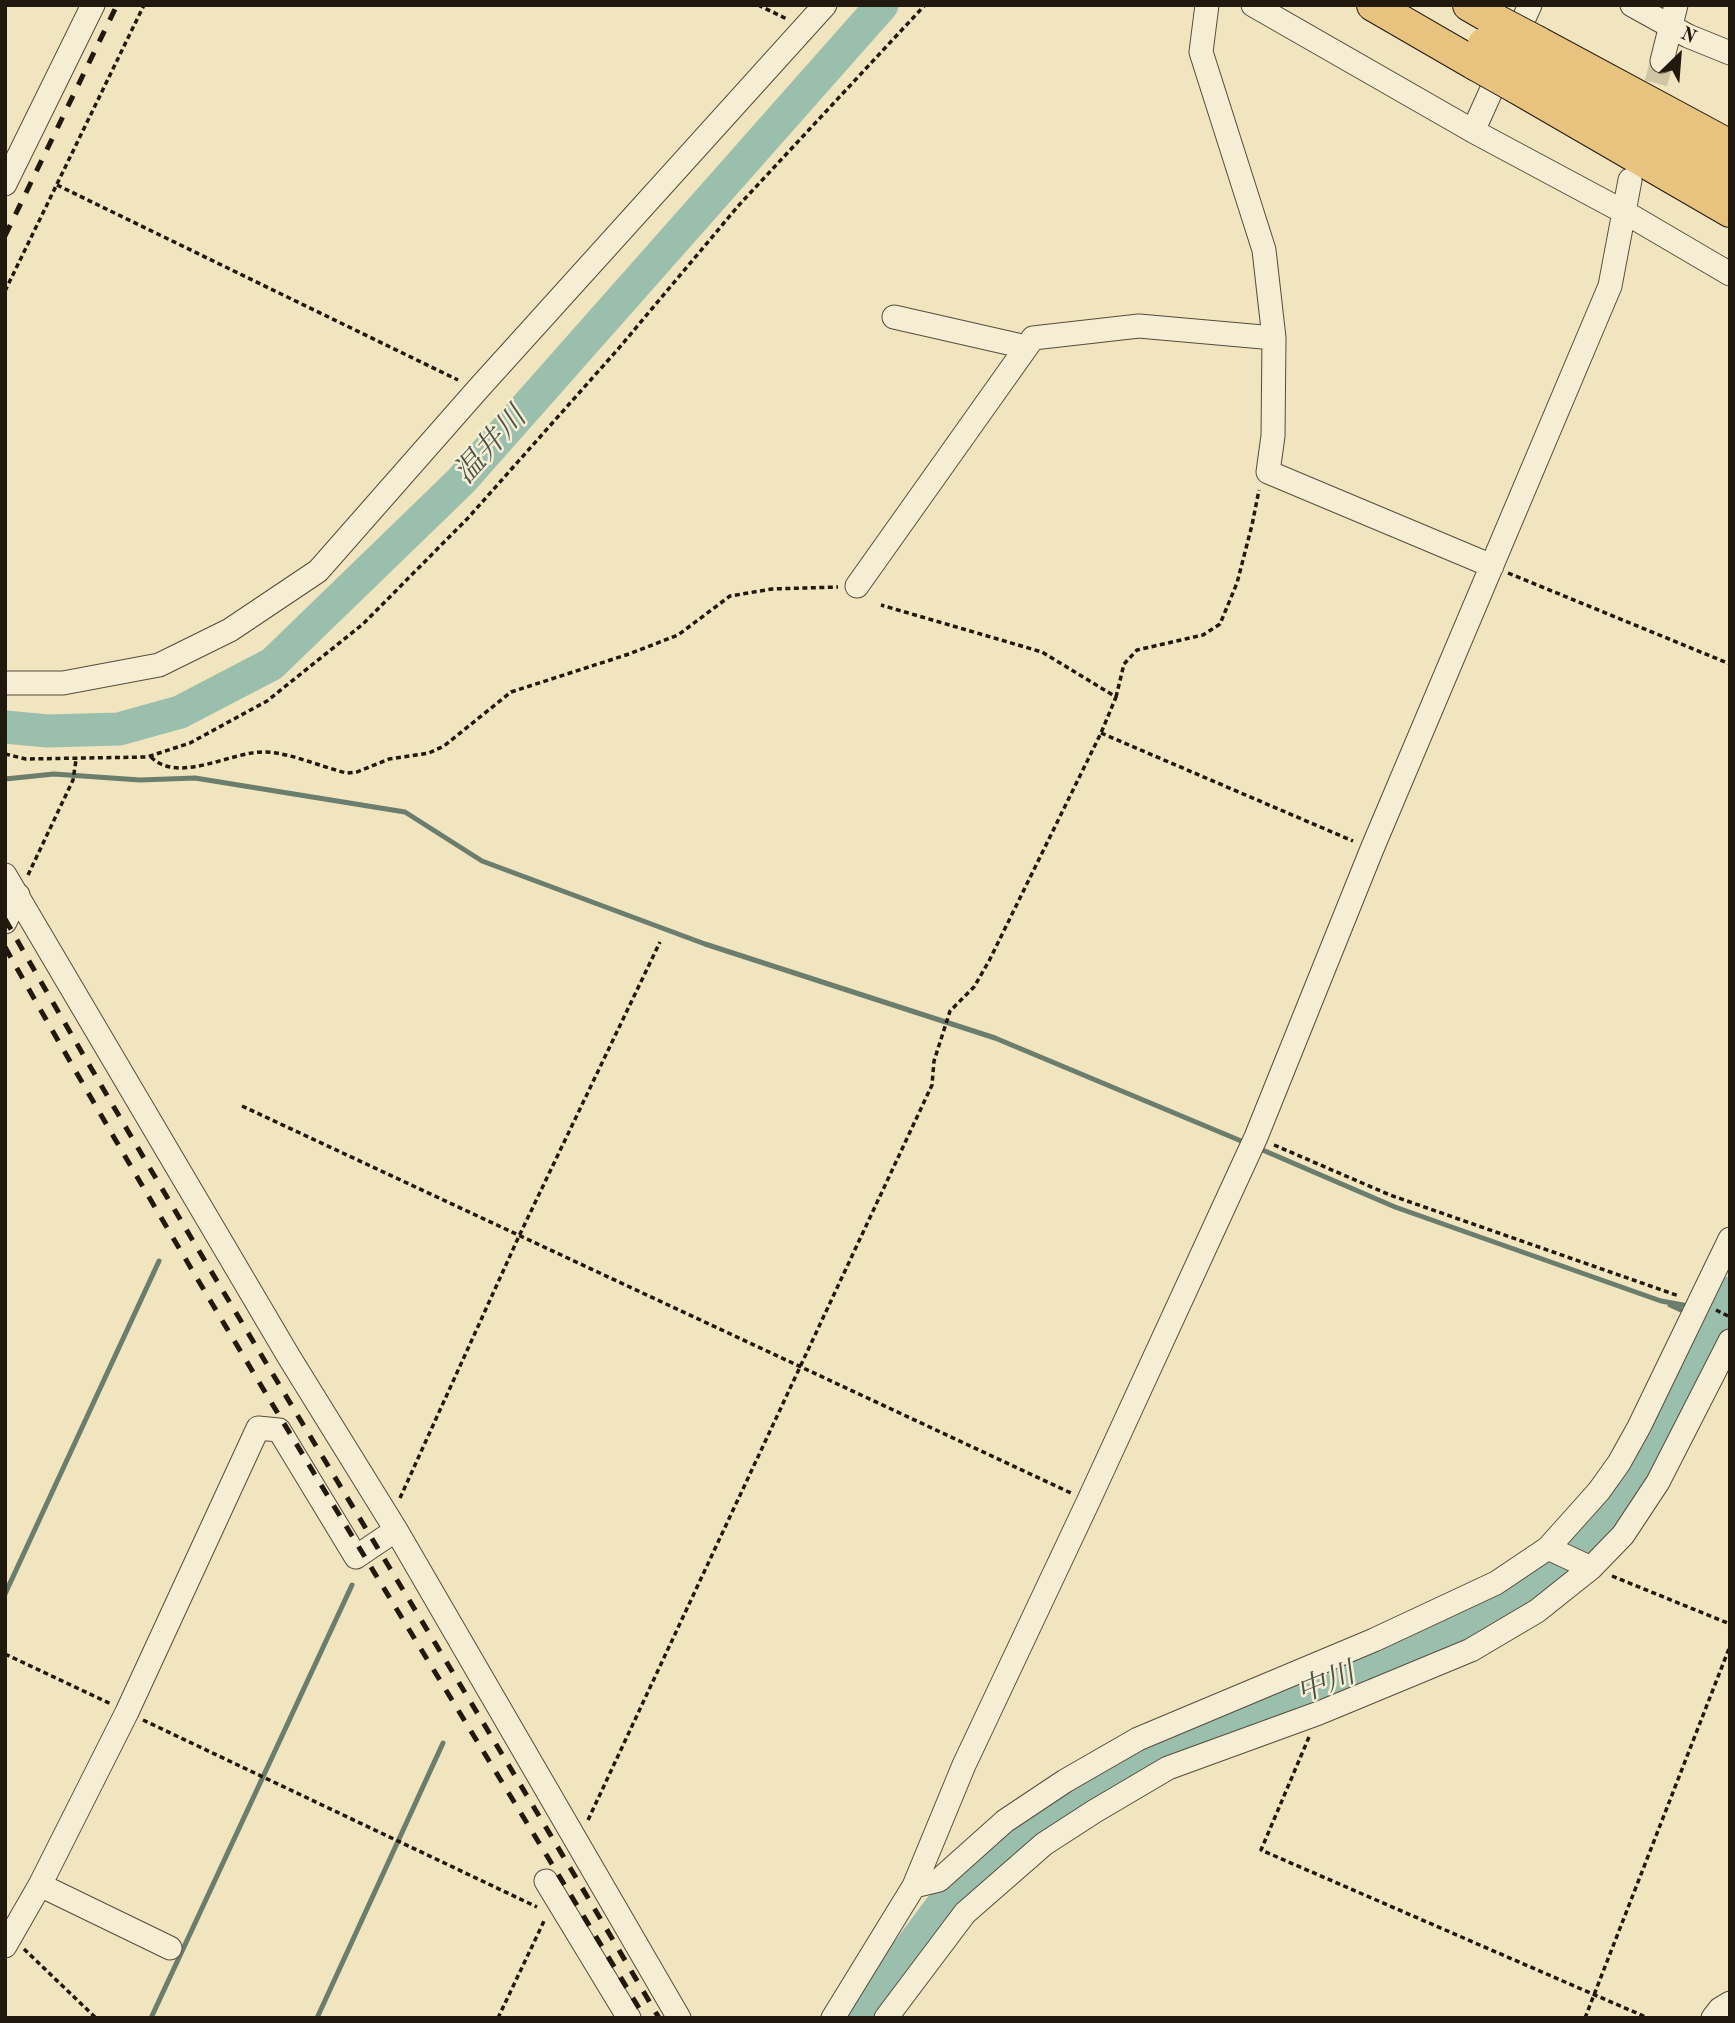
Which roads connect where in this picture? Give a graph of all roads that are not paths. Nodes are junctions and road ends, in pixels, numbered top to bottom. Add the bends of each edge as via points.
1 (93, 5) edge
2 (825, 5) edge
3 (1207, 5) edge
4 (1253, 5) edge
5 (1373, 5) edge
6 (1412, 5) edge
7 (1632, 5) edge
8 (1673, 16) edge
9 (1487, 24) edge
10 (1530, 46) edge
11 (1730, 53) edge
12 (1662, 61) tunnel mouth
13 (1730, 126) edge
14 (1473, 131) junction
15 (1730, 146) edge
16 (1630, 180) dead end
17 (1730, 180) edge
18 (5, 184) edge
19 (1730, 211) edge
20 (1626, 213) junction
21 (1730, 274) edge
22 (894, 317) dead end
23 (1274, 338) junction
24 (1026, 347) junction
25 (1492, 566) junction
26 (857, 586) road end
27 (5, 683) edge
28 (5, 875) edge
29 (18, 895) junction
30 (5, 922) edge
31 (1730, 1238) edge
32 (1730, 1341) edge
33 (393, 1525) junction
34 (1552, 1550) junction
35 (1592, 1568) junction
36 (546, 1881) dead end
37 (40, 1885) junction
38 (914, 1886) junction
39 (8, 1941) edge
40 (170, 1948) dead end
41 (1730, 2003) edge
42 (629, 2018) edge
43 (679, 2018) edge
44 (833, 2018) edge
45 (886, 2018) edge
46 (1713, 2018) edge

1 - 18 street
2 - 27 street via 318,571 230,630 159,665 63,682
3 - 23 street via 1201,52 1264,250
4 - 14 street
5 - 9 highway
6 - 9 highway
7 - 8 street
8 - 11 street
8 - 12 street
9 - 10 highway, bridge
9 - 10 highway
10 - 13 highway
10 - 14 street
10 - 15 highway
10 - 17 highway
10 - 19 highway
14 - 20 street
16 - 20 street
20 - 21 street
20 - 25 street via 1610,286
22 - 24 street
23 - 24 street via 1139,326 1033,338
23 - 25 street via 1268,471
24 - 26 street
25 - 38 street via 1252,1145 964,1765
28 - 29 street
29 - 30 street
29 - 33 street
31 - 34 street via 1619,1463
32 - 35 street via 1658,1482 1623,1535
33 - 37 street via 356,1557 279,1430 258,1428 127,1712
33 - 43 street
34 - 35 street
34 - 38 street via 1496,1583 1374,1640 1138,1739 1006,1821 939,1880
35 - 45 street via 1536,1611 1471,1650 1320,1713 1168,1768 1044,1844 965,1913
36 - 42 street
37 - 39 street
37 - 40 street
38 - 44 street
41 - 46 street

